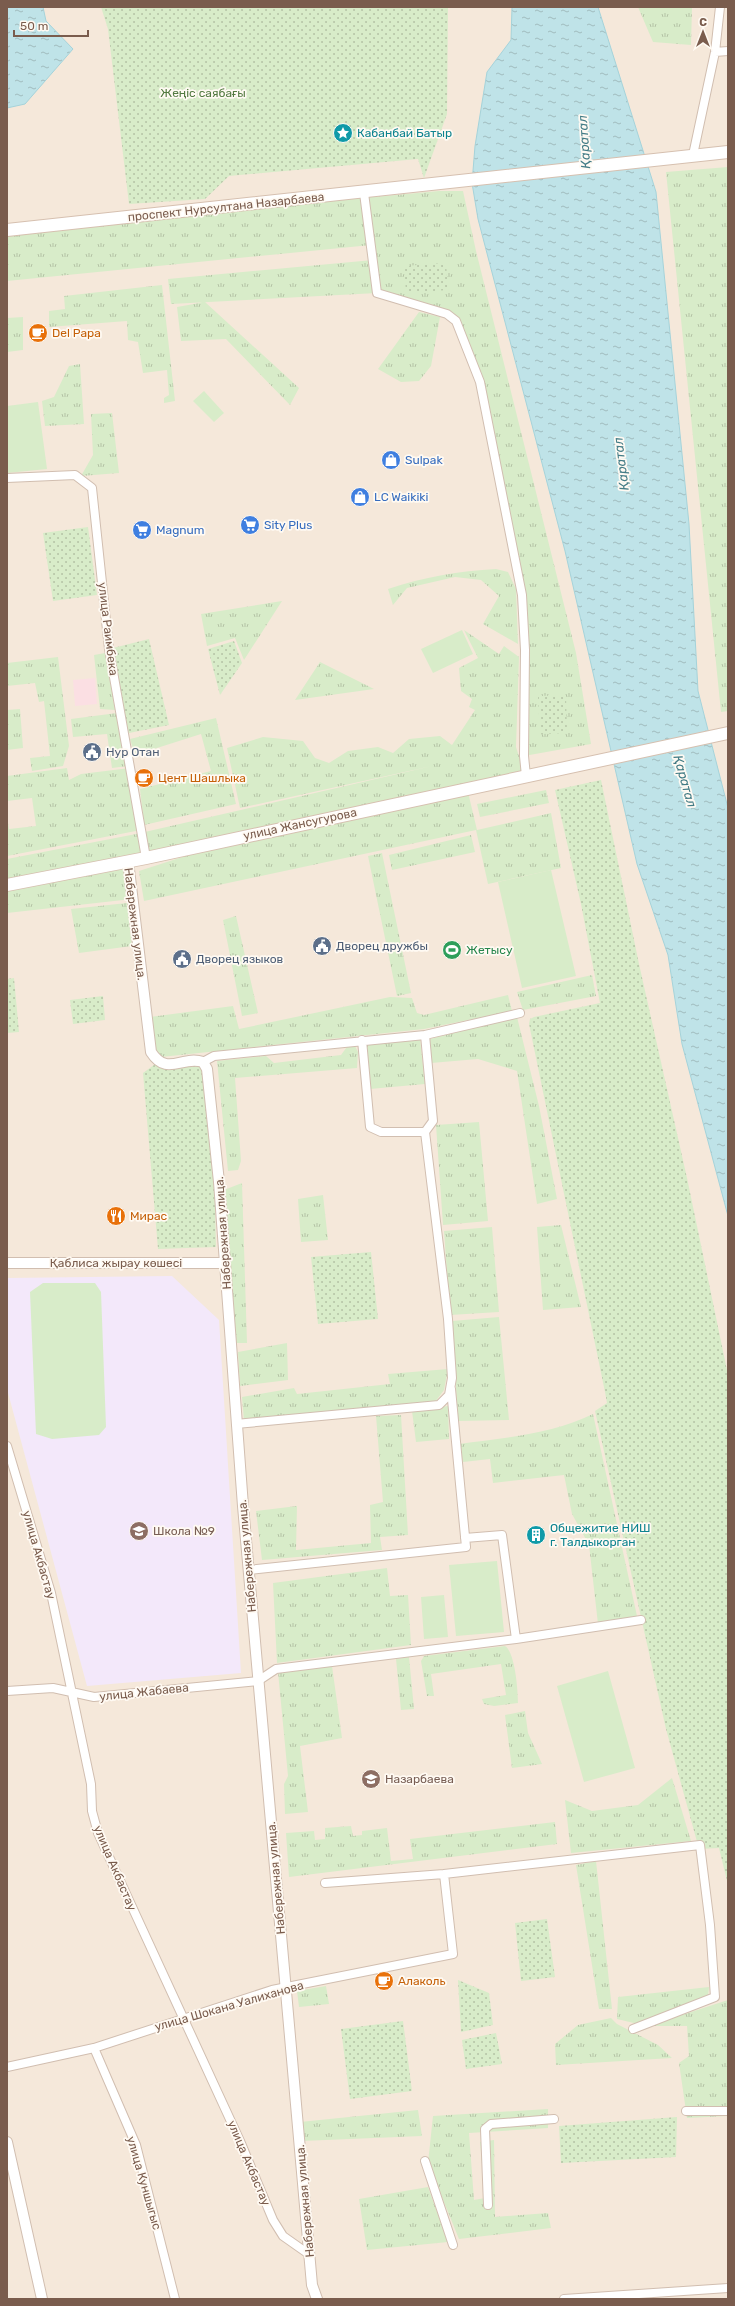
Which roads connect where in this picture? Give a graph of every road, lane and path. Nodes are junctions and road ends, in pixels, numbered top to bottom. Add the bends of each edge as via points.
1 (720, 7) edge
2 (715, 52) junction
3 (728, 52) edge
4 (728, 152) edge
5 (693, 155) junction
6 (364, 193) junction
7 (7, 230) edge
8 (7, 478) edge
9 (727, 733) edge
10 (526, 776) junction
11 (146, 858) junction
12 (128, 861) junction
13 (7, 885) edge
14 (520, 1012) dead end
15 (425, 1035) junction
16 (362, 1040) junction
17 (203, 1062) junction
18 (425, 1132) junction
19 (7, 1263) edge
20 (224, 1263) junction
21 (450, 1386) junction
22 (236, 1424) junction
23 (7, 1446) edge
24 (465, 1538) junction
25 (248, 1570) junction
26 (641, 1620) dead end
27 (516, 1639) junction
28 (258, 1681) junction
29 (7, 1691) edge
30 (71, 1692) junction
31 (444, 1874) junction
32 (325, 1883) dead end
33 (284, 1988) junction
34 (183, 2018) junction
35 (633, 2029) dead end
36 (94, 2048) junction
37 (7, 2068) edge
38 (686, 2111) dead end
39 (728, 2111) edge
40 (554, 2119) dead end
41 (7, 2142) edge
42 (425, 2161) dead end
43 (488, 2205) dead end
44 (454, 2245) dead end
45 (310, 2255) junction
46 (728, 2288) edge
47 (42, 2299) edge
48 (175, 2299) edge
49 (317, 2299) edge
50 (564, 2299) edge

1 - 2 street
2 - 3 street
2 - 5 street
4 - 5 main road, проспект Нурсултана Назарбаева
5 - 6 main road, проспект Нурсултана Назарбаева
6 - 7 main road, проспект Нурсултана Назарбаева
6 - 10 street via 377,293 447,314 456,321 480,382 522,595
8 - 11 street, улица Раимбека via 75,475 92,488 109,650
9 - 10 main road, улица Жансугурова
10 - 11 main road, улица Жансугурова
11 - 12 main road, улица Жансугурова
12 - 13 main road, улица Жансугурова
12 - 17 street, Набережная улица. via 151,1052 158,1062 168,1065 195,1060
14 - 15 street
15 - 16 street
15 - 18 street via 433,1121
16 - 17 street via 214,1056
16 - 18 street via 370,1127 380,1132
17 - 20 street, Набережная улица. via 207,1069 218,1174
18 - 21 street via 448,1319 452,1378
19 - 20 street, Қаблиса жырау көшесі
20 - 22 street, Набережная улица.
21 - 22 street via 449,1395 439,1405
21 - 24 street
22 - 25 street, Набережная улица.
23 - 30 street, улица Акбастау via 51,1593
24 - 25 street via 466,1547
24 - 27 street via 502,1535
25 - 28 street, Набережная улица.
26 - 27 street
27 - 28 street via 276,1669
28 - 30 street, улица Жабаева via 94,1697
28 - 33 street, Набережная улица.
29 - 30 street, улица Жабаева via 53,1688
30 - 34 street, улица Акбастау via 91,1784 92,1811 98,1833
31 - 32 street
31 - 33 street, улица Шокана Уалиханова via 452,1954
31 - 35 street via 700,1845 710,1925 715,1997
33 - 34 street, улица Шокана Уалиханова
33 - 45 street, Набережная улица.
34 - 36 street, улица Шокана Уалиханова
34 - 45 street, улица Акбастау via 240,2141 273,2220 283,2236
36 - 37 street, улица Шокана Уалиханова
36 - 48 street, улица Куншыгыс via 136,2145
38 - 39 street
40 - 43 street via 491,2124 485,2129
41 - 47 street
42 - 44 street
45 - 49 street, Набережная улица. via 312,2285
46 - 50 street

